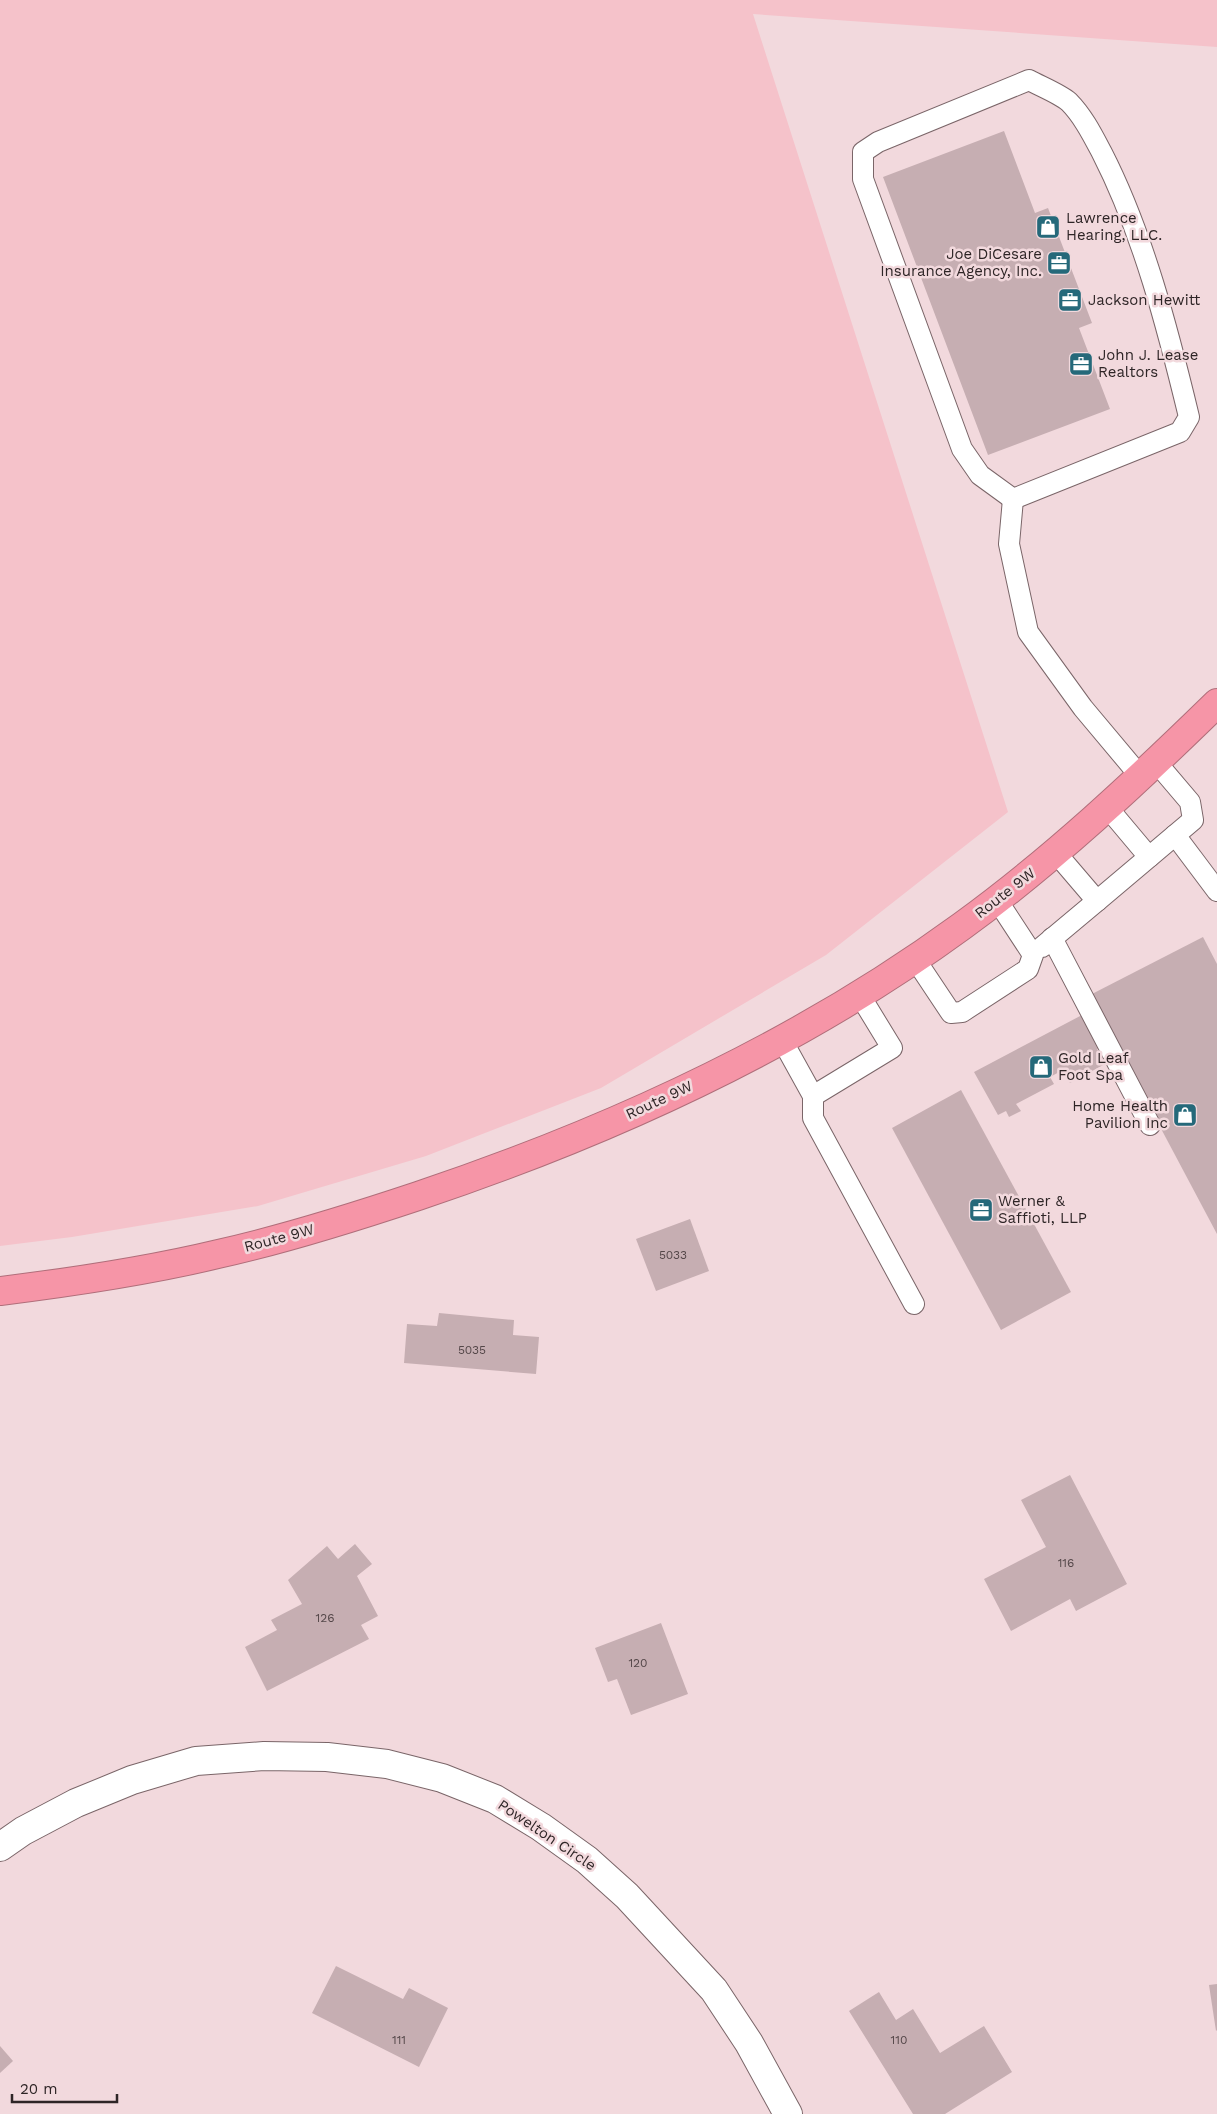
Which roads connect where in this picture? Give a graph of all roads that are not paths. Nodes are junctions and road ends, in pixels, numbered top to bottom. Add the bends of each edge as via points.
1 (1013, 499) junction
2 (1217, 703) edge
3 (1148, 769) junction
4 (1107, 807) junction
5 (1175, 835) junction
6 (1056, 853) junction
7 (1149, 857) junction
8 (1217, 891) edge
9 (997, 900) junction
10 (1096, 901) junction
11 (1052, 938) junction
12 (1033, 955) junction
13 (915, 959) junction
14 (859, 994) junction
15 (782, 1040) junction
16 (813, 1096) junction
17 (1150, 1125) dead end
18 (0, 1291) edge
19 (914, 1304) dead end
20 (0, 1847) edge
21 (788, 2114) edge

1 - 1 lane via 1180,432 1188,417 1141,246 1113,175 1089,128 1068,101 1028,80 878,142 863,152 863,179 962,449 980,475
1 - 3 lane via 1009,544 1028,632 1083,708
2 - 3 highway, Route 9W
3 - 4 highway, Route 9W
3 - 5 lane via 1190,802 1194,820
4 - 6 highway, Route 9W
4 - 7 lane
5 - 7 lane
5 - 8 lane
6 - 9 highway, Route 9W
6 - 10 lane
7 - 10 lane
9 - 12 lane
9 - 13 highway, Route 9W
10 - 11 lane
11 - 12 lane
11 - 17 lane
12 - 13 lane via 1028,969 962,1012 951,1013
13 - 14 highway, Route 9W
14 - 15 highway, Route 9W
14 - 16 lane via 892,1048
15 - 16 lane
15 - 18 highway, Route 9W via 578,1137 461,1182 336,1223 220,1254
16 - 19 lane via 813,1118
20 - 21 street, Powelton Circle via 23,1830 76,1803 132,1780 196,1761 264,1756 327,1757 387,1764 442,1778 495,1799 541,1827 588,1860 627,1896 714,1990 749,2043

